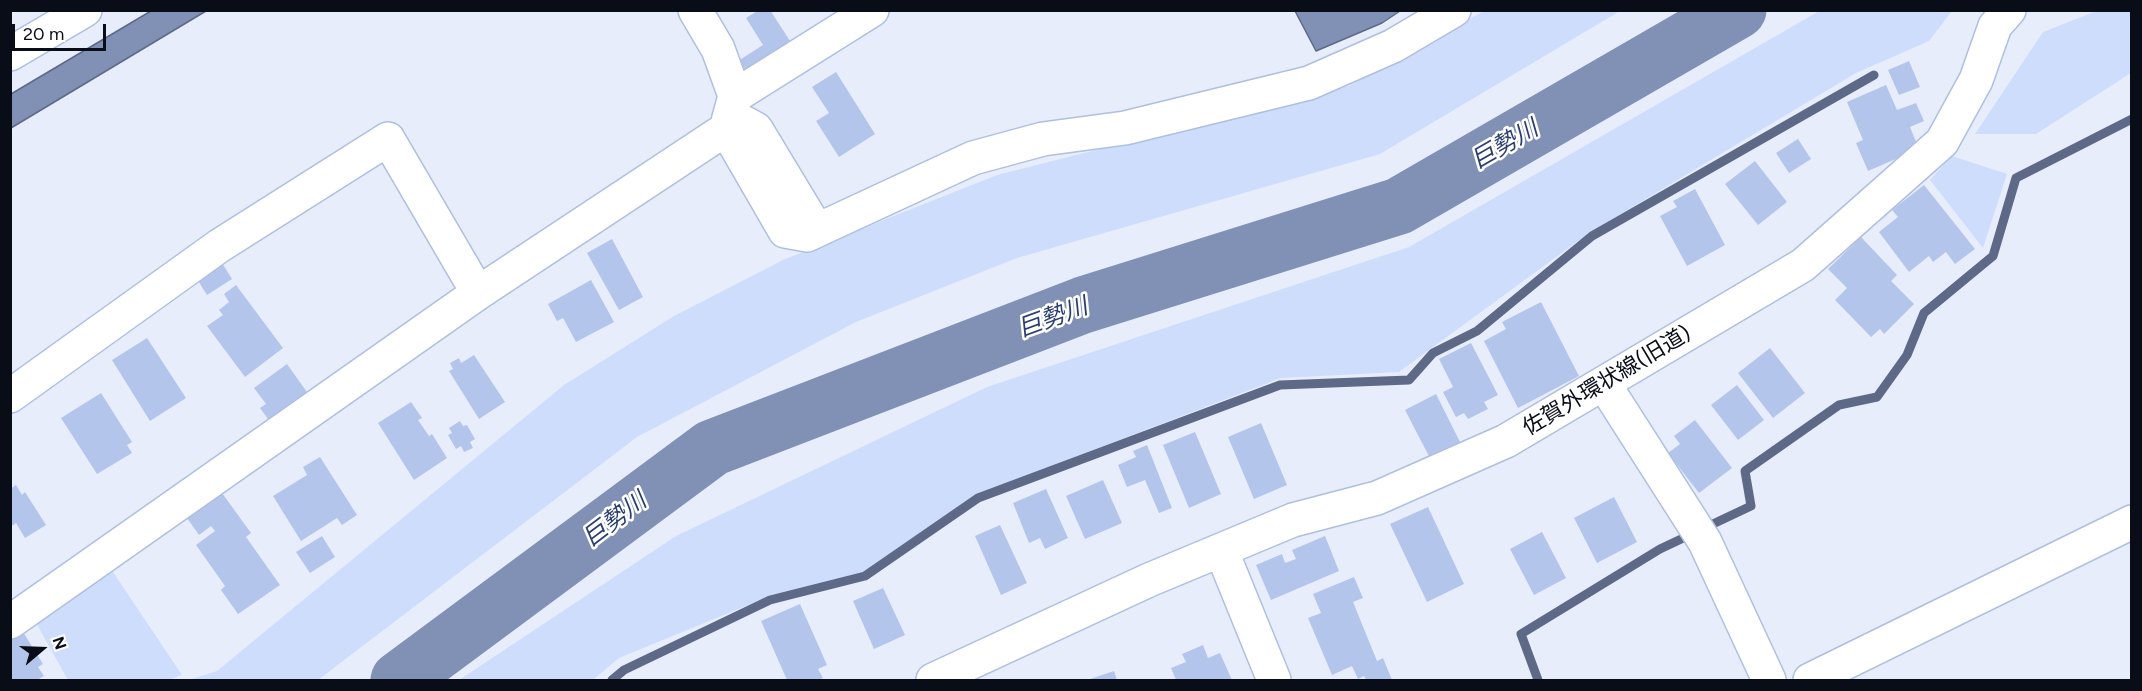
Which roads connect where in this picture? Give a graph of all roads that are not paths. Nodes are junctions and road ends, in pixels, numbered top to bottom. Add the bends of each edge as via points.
1 (85, 10) edge
2 (695, 10) edge
3 (872, 10) edge
4 (1454, 10) edge
5 (2009, 10) edge
6 (10, 54) edge
7 (737, 118) junction
8 (478, 292) junction
9 (1604, 384) junction
10 (10, 396) edge
11 (2132, 522) edge
12 (1222, 552) junction
13 (10, 622) edge
14 (933, 681) edge
15 (1274, 681) edge
16 (1769, 681) edge
17 (1810, 681) edge

1 - 6 street
2 - 7 street via 718,49
3 - 7 street
4 - 7 street via 1393,46 1309,83 1125,128 1043,139 974,158 807,235 785,231
5 - 9 street, 佐賀外環状線(旧道) via 1995,26 1976,80 1942,142 1803,265
7 - 8 street
8 - 10 street via 388,139 219,246
8 - 13 street
9 - 12 street, 佐賀外環状線(旧道) via 1506,441 1377,498 1293,520
9 - 16 street via 1698,530
11 - 17 street
12 - 14 street, 佐賀外環状線(旧道) via 1127,590
12 - 15 street

